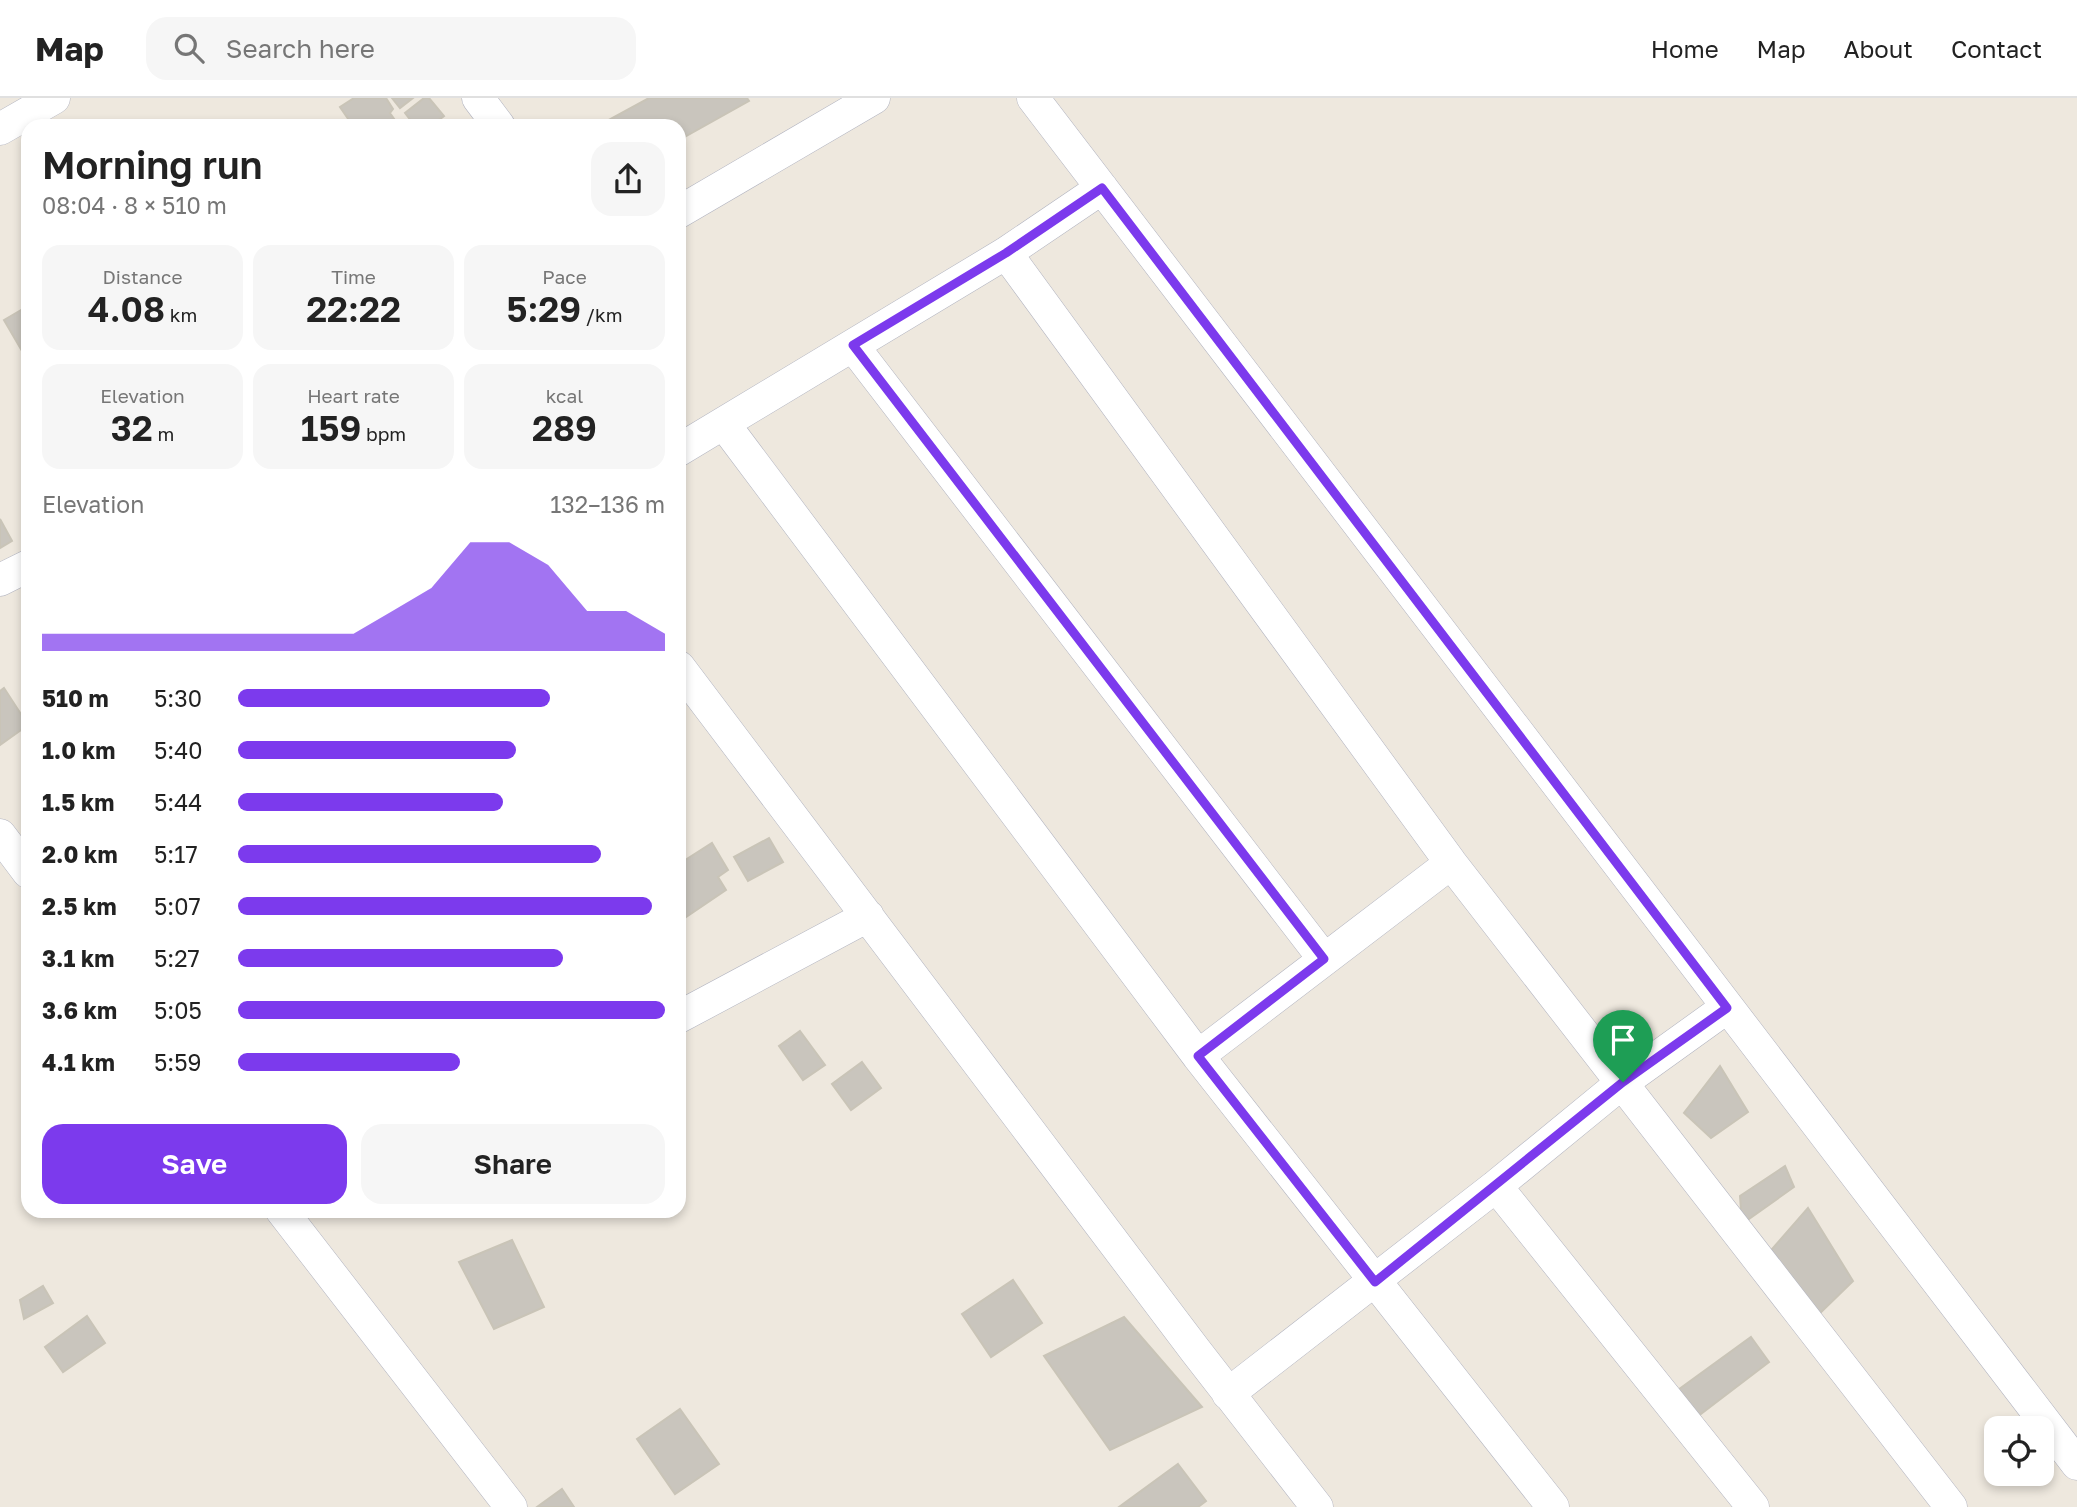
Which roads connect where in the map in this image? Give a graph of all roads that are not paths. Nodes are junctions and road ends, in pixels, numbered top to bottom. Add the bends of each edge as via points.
1 (54, 98) edge
2 (478, 98) edge
3 (1033, 98) edge
4 (866, 100) edge
5 (494, 119) edge
6 (0, 129) edge
7 (1102, 188) junction
8 (686, 208) edge
9 (1006, 253) junction
10 (853, 345) junction
11 (724, 424) junction
12 (686, 446) edge
13 (21, 570) edge
14 (0, 580) edge
15 (686, 676) edge
16 (0, 835) edge
17 (21, 863) edge
18 (1451, 863) junction
19 (868, 916) junction
20 (1324, 959) junction
21 (1727, 1008) junction
22 (686, 1013) edge
23 (1198, 1056) junction
24 (1623, 1082) junction
25 (1496, 1186) junction
26 (299, 1218) edge
27 (1375, 1282) junction
28 (1228, 1394) junction
29 (2077, 1464) edge
30 (511, 1507) edge
31 (1317, 1507) edge
32 (1553, 1507) edge
33 (1753, 1507) edge
34 (1951, 1507) edge

1 - 6 street
2 - 5 street
3 - 7 street
4 - 8 street
7 - 9 street
7 - 21 street
9 - 10 street
9 - 18 street
10 - 11 street
10 - 20 street
11 - 12 street
11 - 23 street
13 - 14 street
15 - 19 street
16 - 17 street
18 - 20 street
18 - 24 street
19 - 22 street
19 - 28 street
20 - 23 street
21 - 24 street
21 - 29 street
23 - 27 street
24 - 25 street
24 - 34 street
25 - 27 street
25 - 33 street
26 - 30 street
27 - 28 street
27 - 32 street
28 - 31 street

